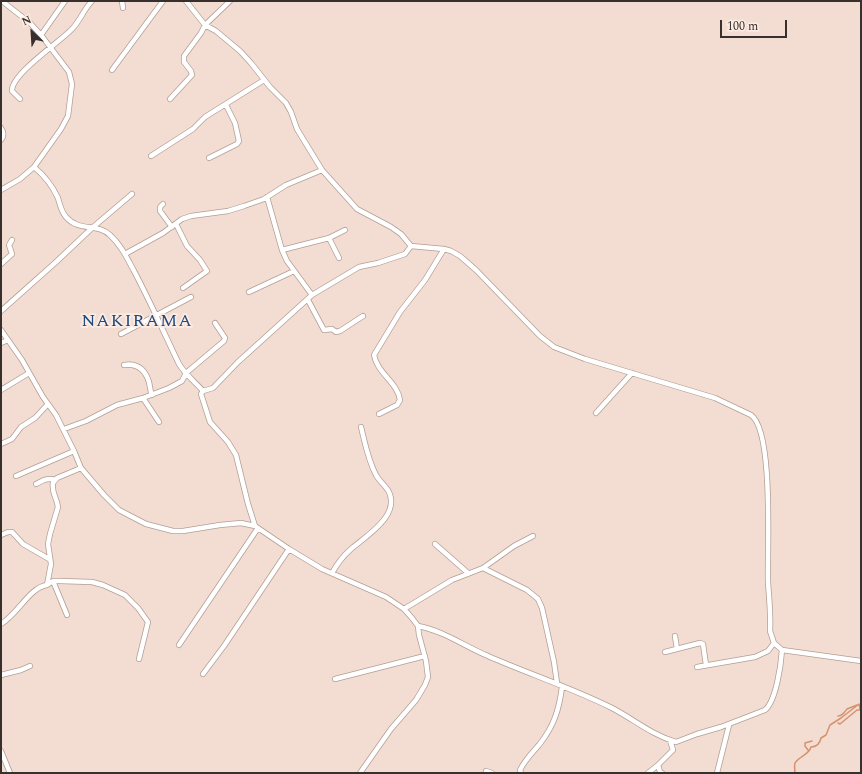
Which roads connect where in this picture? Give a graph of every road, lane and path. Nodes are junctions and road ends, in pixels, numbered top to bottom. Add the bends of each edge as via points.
1 (2, 1) edge
2 (65, 1) edge
3 (92, 1) edge
4 (122, 1) edge
5 (163, 1) edge
6 (186, 1) edge
7 (230, 1) edge
8 (123, 8) dead end
9 (205, 25) junction
10 (41, 35) junction
11 (50, 48) junction
12 (112, 70) dead end
13 (264, 80) junction
14 (20, 99) dead end
15 (170, 99) dead end
16 (226, 104) junction
17 (1, 128) edge
18 (1, 140) edge
19 (151, 156) dead end
20 (209, 158) dead end
21 (34, 167) junction
22 (322, 170) junction
23 (1, 190) edge
24 (132, 194) dead end
25 (267, 197) junction
26 (164, 204) dead end
27 (174, 225) junction
28 (92, 228) junction
29 (345, 230) dead end
30 (329, 238) junction
31 (12, 240) dead end
32 (411, 246) junction
33 (444, 249) junction
34 (282, 250) junction
35 (126, 254) junction
36 (339, 258) dead end
37 (1, 264) edge
38 (294, 271) junction
39 (184, 288) dead end
40 (249, 292) dead end
41 (312, 296) junction
42 (191, 297) dead end
43 (308, 300) junction
44 (1, 311) edge
45 (157, 316) junction
46 (363, 316) dead end
47 (215, 323) dead end
48 (1, 330) edge
49 (121, 334) dead end
50 (8, 340) junction
51 (1, 343) edge
52 (124, 365) dead end
53 (29, 372) junction
54 (632, 372) junction
55 (186, 373) junction
56 (1, 390) edge
57 (203, 391) junction
58 (152, 395) junction
59 (143, 398) junction
60 (48, 404) junction
61 (596, 412) dead end
62 (379, 414) dead end
63 (159, 422) dead end
64 (361, 427) dead end
65 (64, 429) junction
66 (1, 444) edge
67 (74, 450) junction
68 (81, 468) junction
69 (16, 476) dead end
70 (55, 480) junction
71 (36, 484) dead end
72 (251, 515) junction
73 (246, 523) junction
74 (257, 527) junction
75 (1, 535) edge
76 (533, 536) dead end
77 (435, 544) dead end
78 (289, 549) junction
79 (49, 558) junction
80 (483, 568) junction
81 (332, 573) junction
82 (468, 573) junction
83 (53, 581) junction
84 (47, 585) junction
85 (404, 609) junction
86 (67, 615) dead end
87 (1, 624) edge
88 (418, 626) junction
89 (675, 636) dead end
90 (774, 643) junction
91 (179, 645) dead end
92 (677, 649) junction
93 (782, 650) junction
94 (665, 652) dead end
95 (425, 656) junction
96 (139, 659) dead end
97 (861, 661) edge
98 (706, 665) junction
99 (30, 666) dead end
100 (697, 667) dead end
101 (203, 674) dead end
102 (1, 675) edge
103 (336, 679) dead end
104 (557, 683) junction
105 (562, 687) junction
106 (729, 725) junction
107 (670, 740) junction
108 (1, 751) edge
109 (658, 765) junction
110 (486, 771) dead end
111 (520, 772) edge
112 (10, 773) edge
113 (360, 773) edge
114 (492, 773) edge
115 (648, 773) edge
116 (662, 773) edge
117 (717, 773) edge

1 - 10 street
2 - 10 street
3 - 11 street via 73,29
4 - 8 street
5 - 12 street
6 - 9 street
7 - 9 street
9 - 13 street via 240,51
9 - 15 street via 183,58 192,75
10 - 11 street
11 - 14 street via 14,83 12,91
11 - 21 street via 71,78 71,101 66,121
13 - 16 street
13 - 22 street via 286,103 297,129
16 - 19 street
16 - 20 street via 235,123 239,141
17 - 18 street via 4,134
21 - 23 street
21 - 28 street via 50,182 66,217 80,227
22 - 25 street via 286,185
22 - 32 street via 357,209 391,227
24 - 28 street
25 - 27 street via 228,211 191,216
25 - 34 street
26 - 27 street via 160,206 160,211
27 - 35 street
27 - 39 street via 207,271
28 - 35 street via 110,235
28 - 44 street
29 - 30 street
30 - 34 street
30 - 36 street
31 - 37 street via 9,245 12,254
32 - 33 street
32 - 41 street via 400,256 359,267
33 - 54 street via 466,261 554,347
33 - 62 street via 374,355 378,366 400,398 397,405
34 - 38 street
35 - 45 street
38 - 40 street
38 - 41 street
41 - 43 street
42 - 45 street
43 - 46 street via 324,330 340,331
43 - 57 street via 238,362 213,388
45 - 49 street
45 - 55 street via 179,364
47 - 55 street via 225,338 224,341
48 - 50 street
50 - 51 street
50 - 53 street
52 - 58 street via 138,366 149,382
53 - 56 street
53 - 60 street
54 - 61 street
54 - 90 street via 715,398 758,421 767,472 770,631
55 - 57 street
55 - 58 street via 182,381
57 - 72 street via 201,394 210,422 236,455
58 - 59 street
59 - 63 street
59 - 65 street via 117,405
60 - 65 street
60 - 66 street via 21,427 12,439
64 - 81 street via 376,476 388,490 391,498 390,511 372,533 338,562
65 - 67 street
67 - 68 street
67 - 69 street
68 - 70 street
68 - 73 street via 119,510 146,524 183,532
70 - 71 street via 46,479
70 - 79 street via 52,490 58,507 48,544
72 - 73 street
72 - 74 street
73 - 74 street
74 - 78 street
74 - 91 street
75 - 79 street via 12,532 23,544
76 - 80 street
77 - 82 street
78 - 81 street
78 - 101 street via 244,618
79 - 84 street
80 - 82 street
80 - 104 street via 527,590 538,599
81 - 85 street via 386,597
82 - 85 street
83 - 84 street
83 - 86 street
83 - 96 street via 95,582 125,595 148,622
84 - 87 street via 34,592
85 - 88 street
88 - 95 street
88 - 104 street via 442,633 488,657
89 - 92 street
90 - 93 street
90 - 98 street via 768,651 755,657
92 - 94 street
92 - 98 street via 703,644
93 - 97 street
93 - 106 street via 778,679 770,705 761,713
95 - 103 street
95 - 113 street via 428,677 425,685
98 - 100 street
99 - 102 street
104 - 105 street
105 - 107 street via 611,708
105 - 111 street via 553,724 527,758
106 - 107 street via 676,742
106 - 117 street
107 - 109 street via 673,750
108 - 112 street
109 - 115 street
109 - 116 street
110 - 114 street

